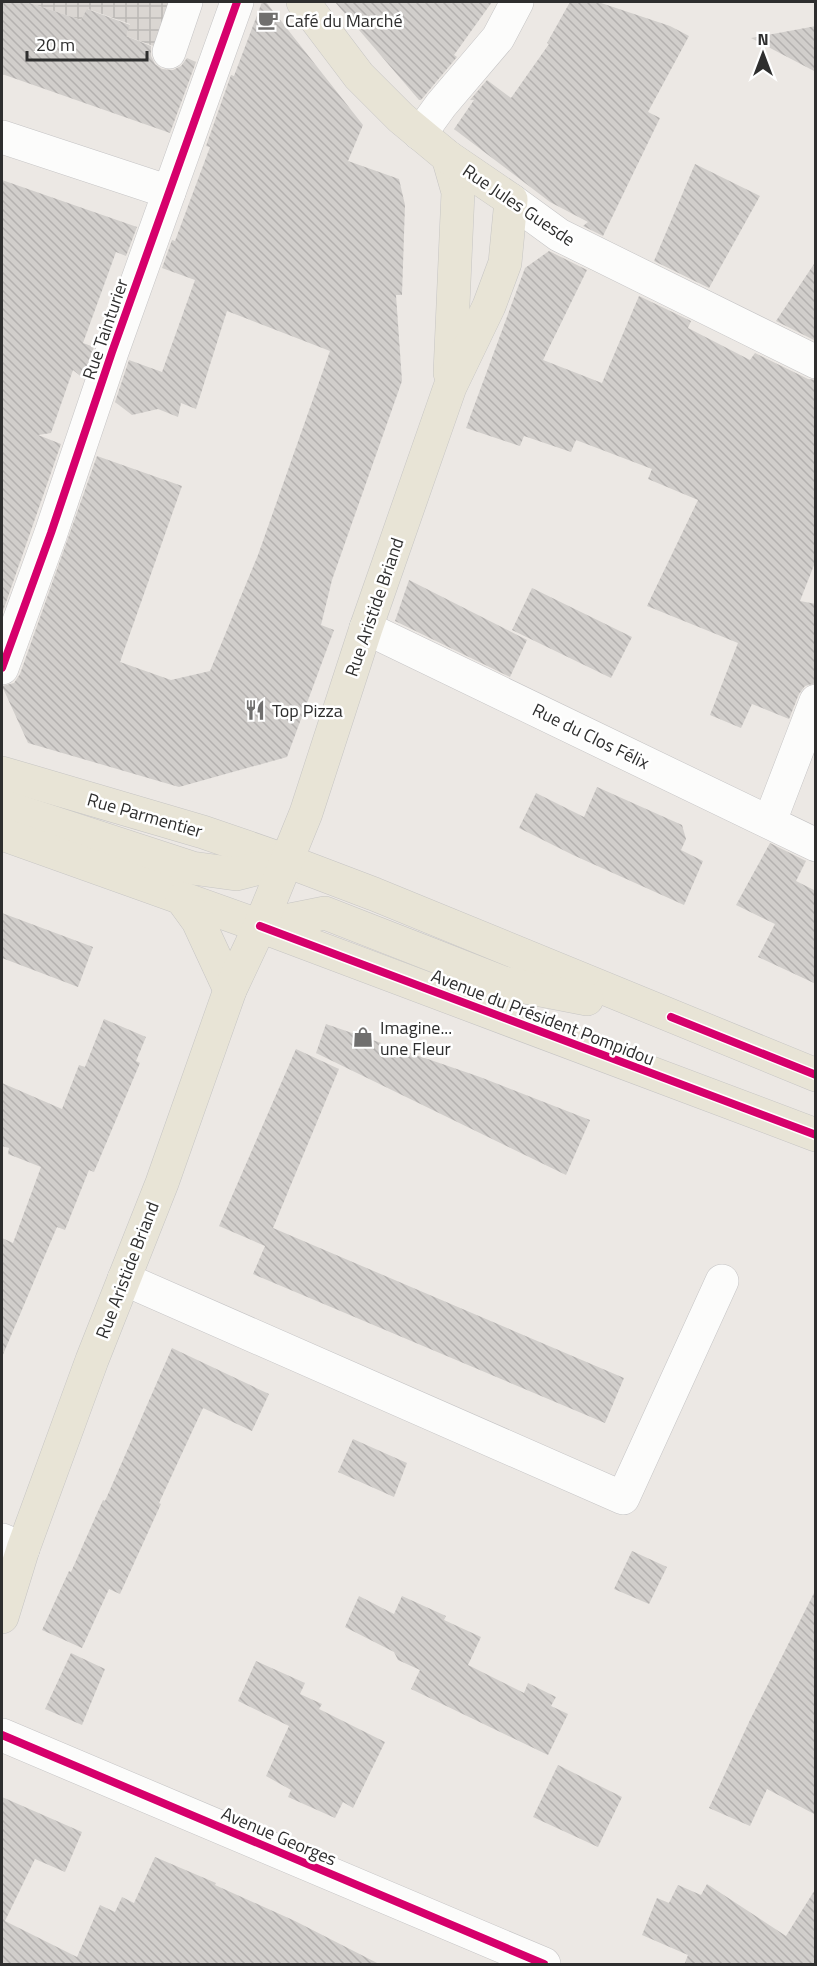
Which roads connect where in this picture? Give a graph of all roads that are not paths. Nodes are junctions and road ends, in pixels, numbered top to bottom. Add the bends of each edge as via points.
1 (186, 2) edge
2 (237, 2) edge
3 (303, 2) edge
4 (517, 2) edge
5 (169, 52) dead end
6 (420, 134) junction
7 (2, 137) edge
8 (448, 157) junction
9 (169, 192) junction
10 (511, 200) junction
11 (816, 362) edge
12 (450, 387) junction
13 (366, 628) junction
14 (2, 668) edge
15 (816, 701) edge
16 (2, 773) edge
17 (2, 806) edge
18 (770, 821) junction
19 (2, 834) edge
20 (816, 844) edge
21 (287, 861) junction
22 (182, 899) junction
23 (260, 926) junction
24 (230, 990) junction
25 (671, 1017) junction
26 (816, 1075) edge
27 (816, 1135) edge
28 (124, 1279) junction
29 (722, 1281) dead end
30 (12, 1545) edge
31 (2, 1617) edge
32 (2, 1735) edge
33 (544, 1965) edge

1 - 5 street
2 - 9 street, Rue Tainturier
3 - 6 main road, Rue Jules Guesde via 359,76
4 - 6 street via 498,38
6 - 8 main road, Rue Jules Guesde
7 - 9 street
8 - 10 main road, Rue Jules Guesde
8 - 12 main road, Rue Aristide Briand via 458,192
9 - 14 street, Rue Tainturier
10 - 11 street, Rue Jules Guesde via 559,235
10 - 12 main road, Rue Aristide Briand via 505,263
12 - 13 main road, Rue Aristide Briand
13 - 18 street, Rue du Clos Félix
13 - 21 main road, Rue Aristide Briand
15 - 18 street
16 - 21 main road, Rue Parmentier
17 - 21 main road via 192,868 236,874
18 - 20 street, Rue du Clos Félix
19 - 22 main road
21 - 23 main road, Rue Aristide Briand
21 - 25 main road
22 - 23 main road
22 - 24 main road via 198,921
23 - 24 main road, Rue Aristide Briand
23 - 25 main road via 325,913 504,983
23 - 27 main road, Avenue du Président Pompidou
24 - 28 main road, Rue Aristide Briand
25 - 26 main road
28 - 29 street via 623,1498
28 - 30 main road, Rue Aristide Briand
30 - 31 main road, Rue Aristide Briand
32 - 33 street, Avenue Georges

